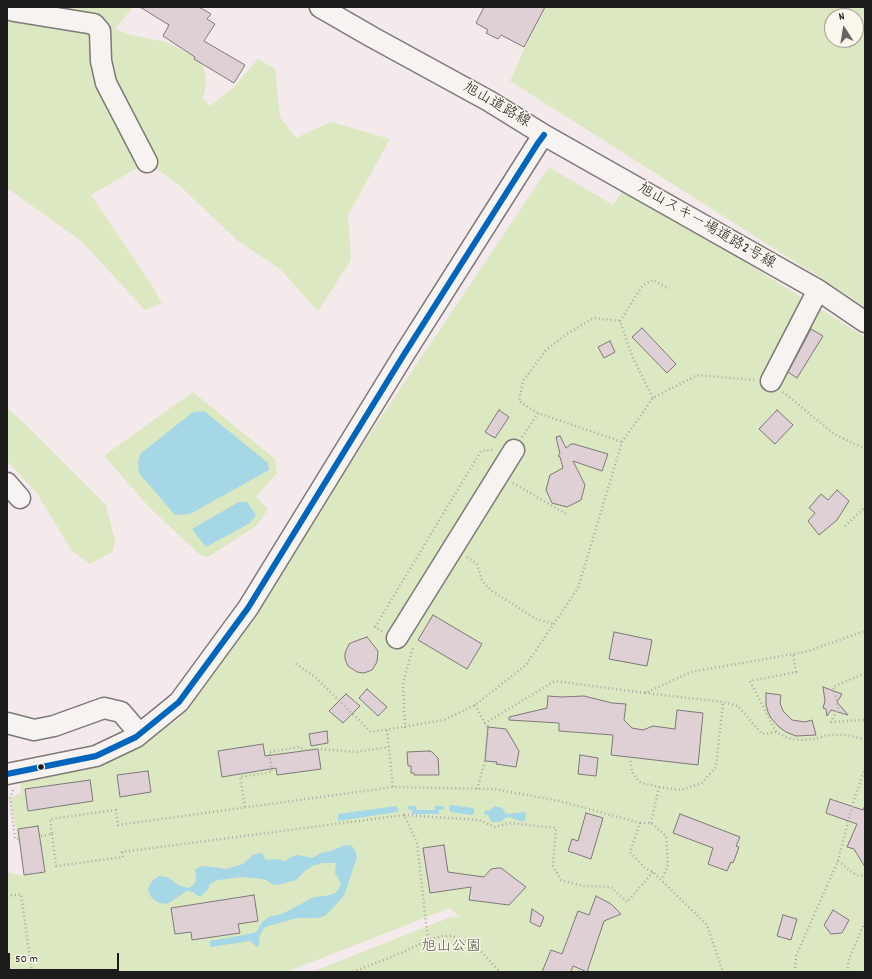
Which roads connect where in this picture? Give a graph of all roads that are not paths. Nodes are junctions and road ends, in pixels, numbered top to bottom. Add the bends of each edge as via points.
1 (320, 7) edge
2 (7, 9) edge
3 (544, 136) junction
4 (147, 162) dead end
5 (818, 290) junction
6 (865, 322) edge
7 (771, 381) road end
8 (514, 450) dead end
9 (7, 483) edge
10 (20, 498) dead end
11 (397, 638) dead end
12 (7, 723) edge
13 (136, 738) junction
14 (9, 774) edge

1 - 3 street, 旭山道路線 via 489,101
2 - 4 street via 94,24 100,31 101,62 106,83
3 - 5 street, 旭山スキー場道路2号線
3 - 13 street, 旭山道路線 via 408,349 248,608 179,702
5 - 6 street, 旭山スキー場道路2号線
5 - 7 street
8 - 11 street
9 - 10 street
12 - 13 street via 34,730 54,726 104,708 121,712 133,726
13 - 14 street, 旭山道路線 via 96,756

